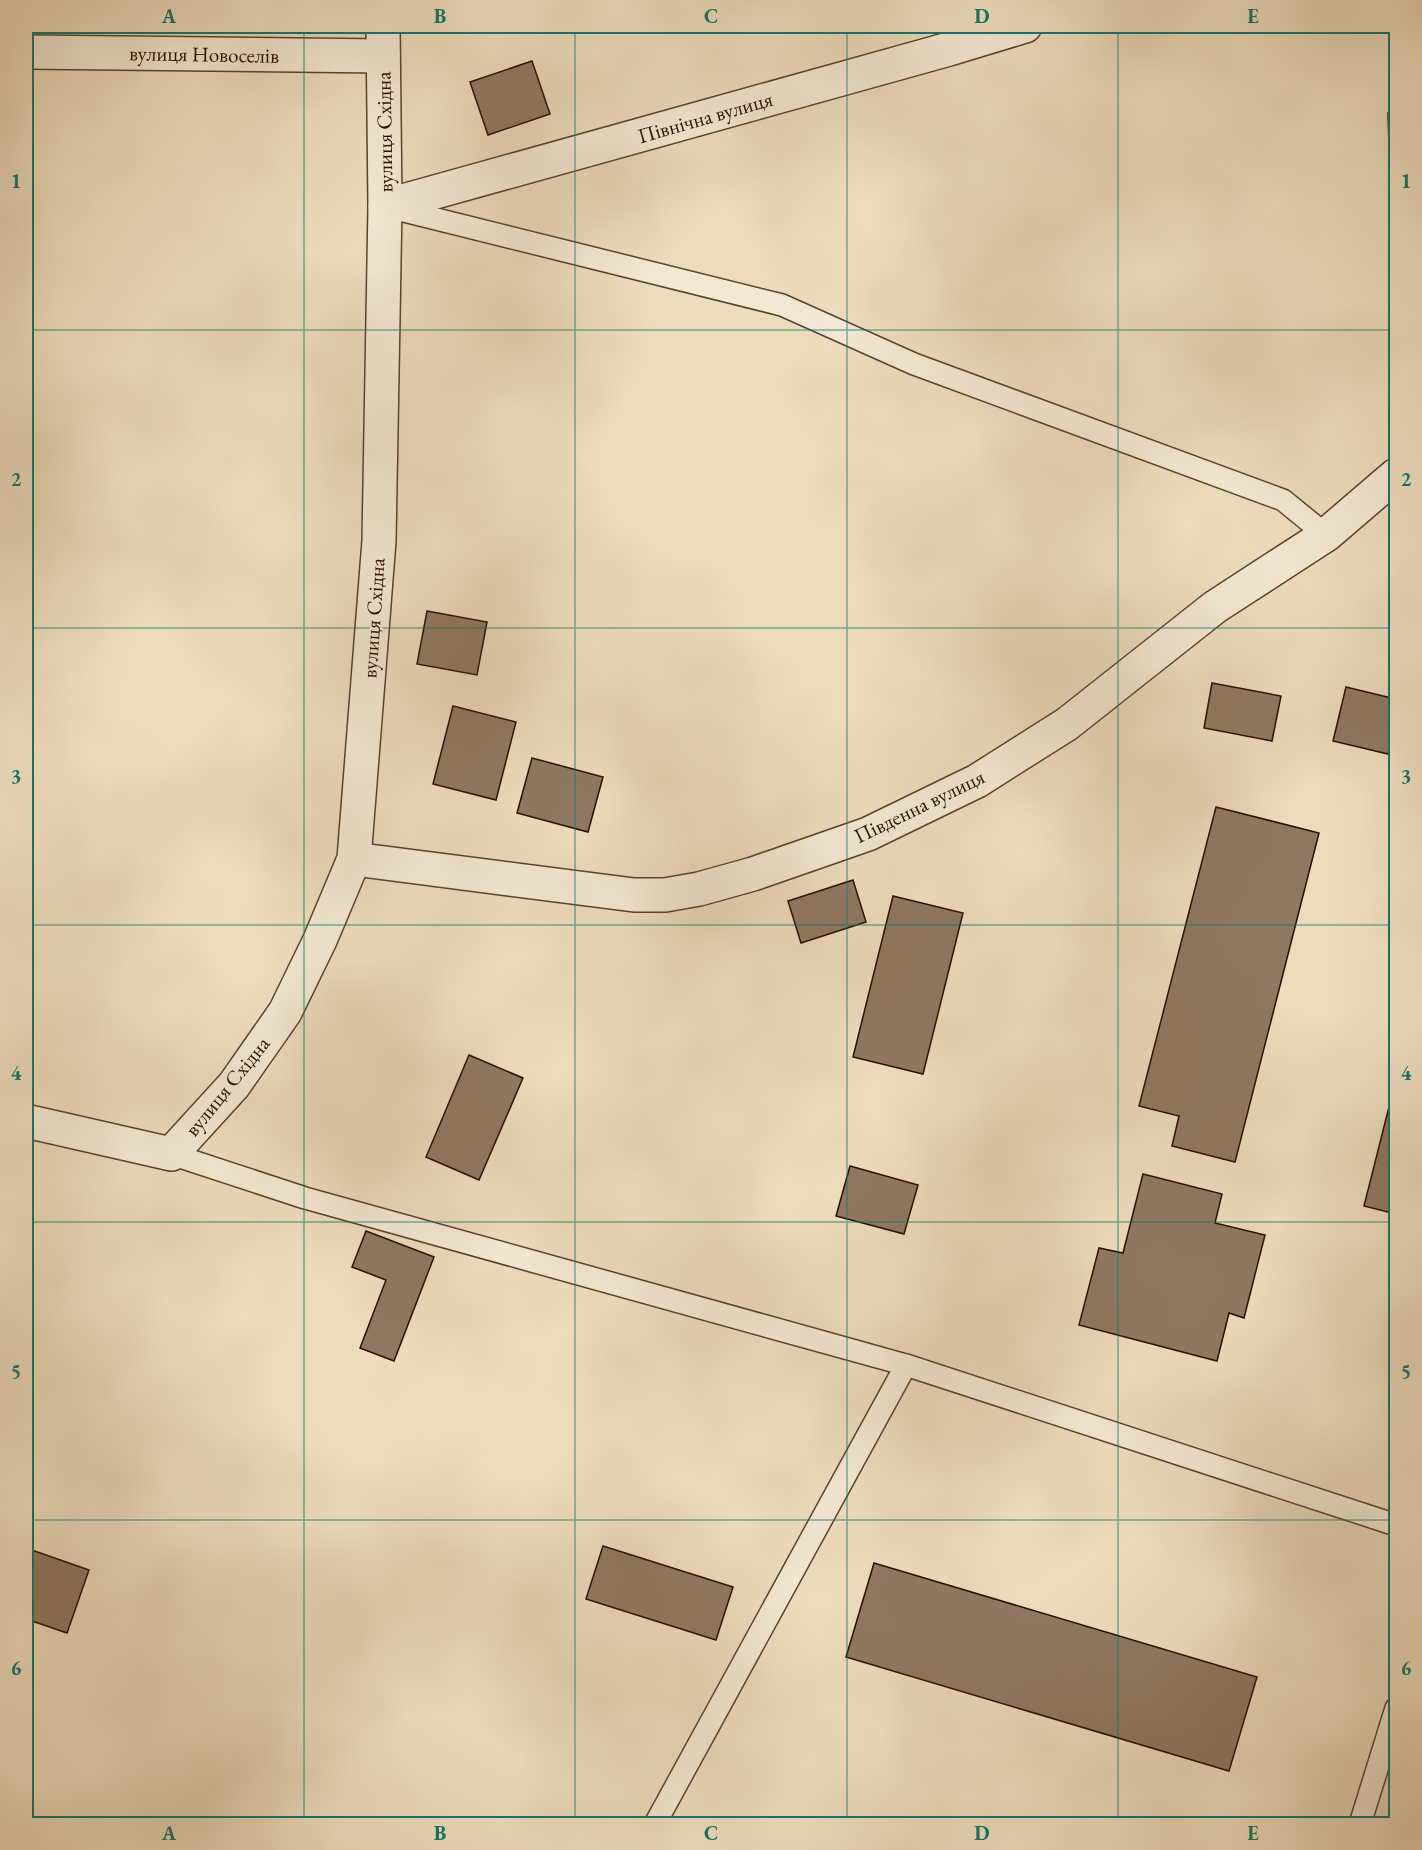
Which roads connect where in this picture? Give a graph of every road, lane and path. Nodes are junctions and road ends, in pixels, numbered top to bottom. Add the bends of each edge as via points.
1 (1025, 26) edge
2 (383, 41) edge
3 (26, 52) edge
4 (385, 206) junction
5 (1396, 475) edge
6 (1326, 535) junction
7 (354, 859) junction
8 (26, 1121) edge
9 (171, 1154) junction
10 (906, 1365) junction
11 (1396, 1525) edge
12 (1396, 1708) edge
13 (656, 1824) edge
14 (1360, 1824) edge

1 - 4 street, Північна вулиця
2 - 3 street, вулиця Новоселів
2 - 4 street, вулиця Східна
4 - 6 lane via 782,305 914,364 1283,500
4 - 7 street, вулиця Східна via 379,541
5 - 6 street, Південна вулиця
6 - 7 street, Південна вулиця via 1215,607 1067,724 977,781 868,834 753,874 665,895 634,895
7 - 9 street, вулиця Східна via 285,1012 234,1085
8 - 9 street
9 - 10 lane via 305,1198
10 - 11 lane
10 - 13 lane
12 - 14 lane

